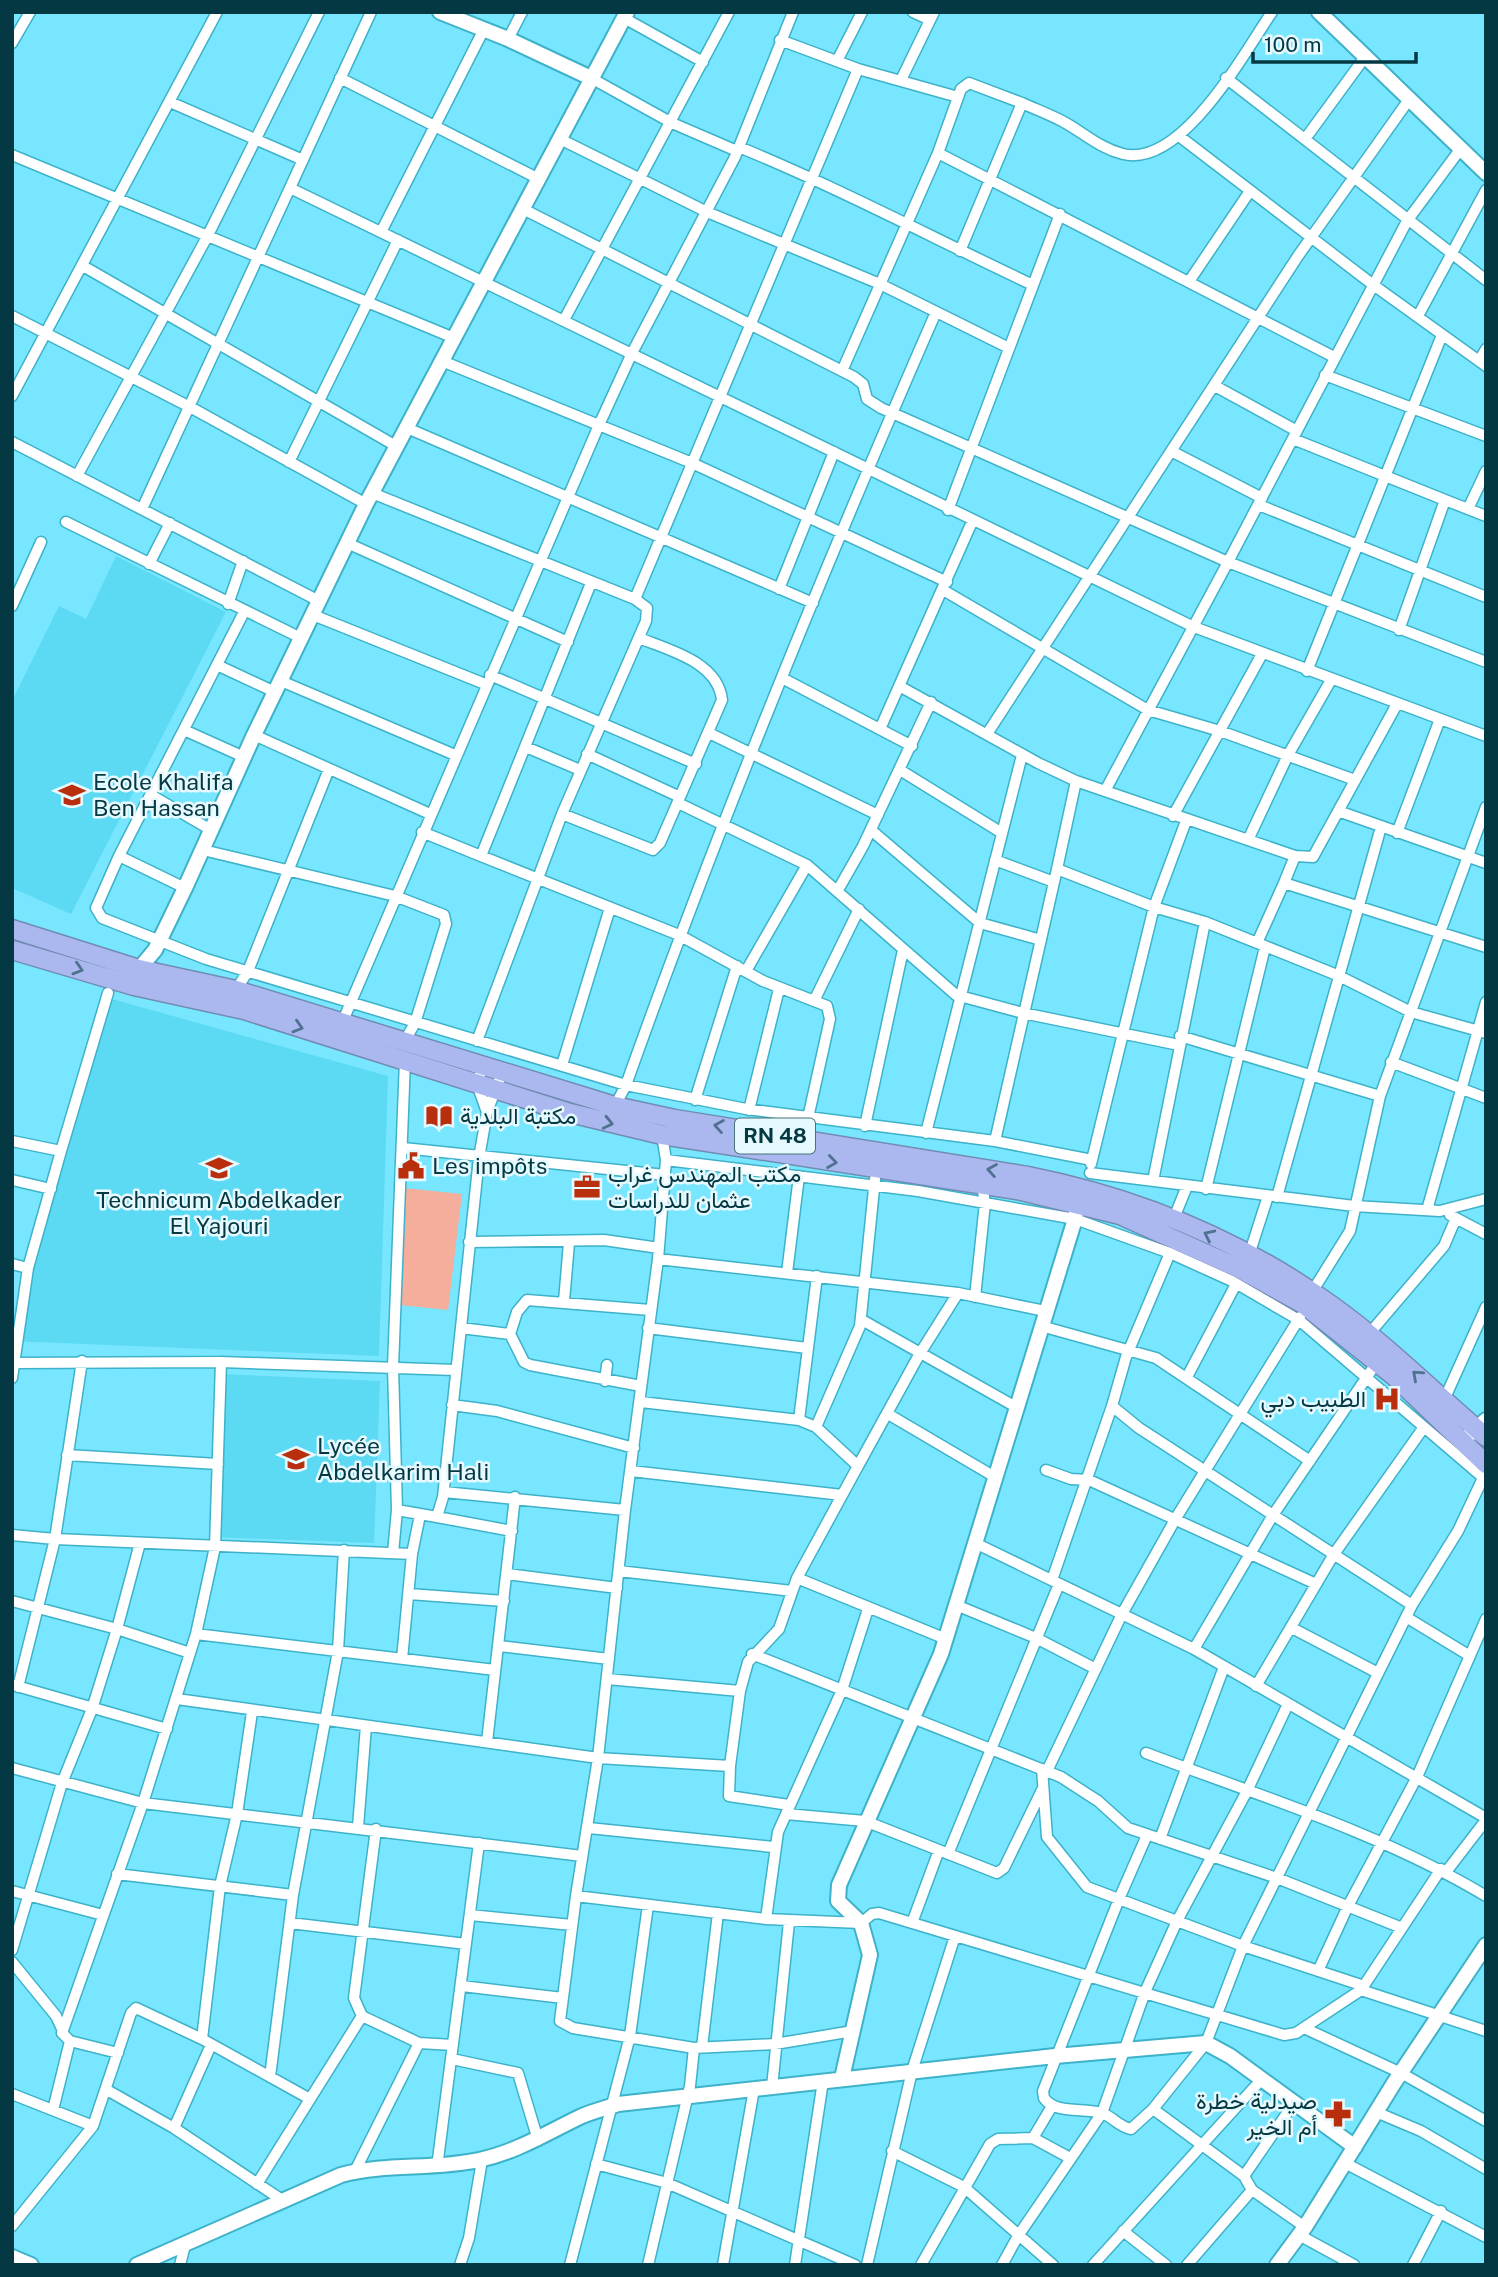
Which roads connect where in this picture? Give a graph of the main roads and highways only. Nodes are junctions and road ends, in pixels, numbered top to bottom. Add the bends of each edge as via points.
1 (12, 929) edge
2 (12, 950) edge
3 (136, 977) junction
4 (404, 1051) junction
5 (1080, 1195) junction
6 (1305, 1305) junction
7 (1482, 1429) edge
8 (1484, 1466) edge

1 - 3 highway, RN 48
2 -> 3 highway, RN 48
3 -> 4 highway, RN 48
3 - 4 highway, RN 48 via 236,990 342,1023
5 -> 4 highway, RN 48 via 675,1119 615,1106 503,1070
4 -> 5 highway, RN 48 via 497,1092 662,1135 872,1167 917,1183 983,1194
5 - 6 highway, RN 48 via 1160,1230
6 -> 5 highway, RN 48 via 1249,1255 1174,1218
7 -> 6 highway, RN 48 via 1369,1334
6 - 8 highway, RN 48 via 1377,1362

